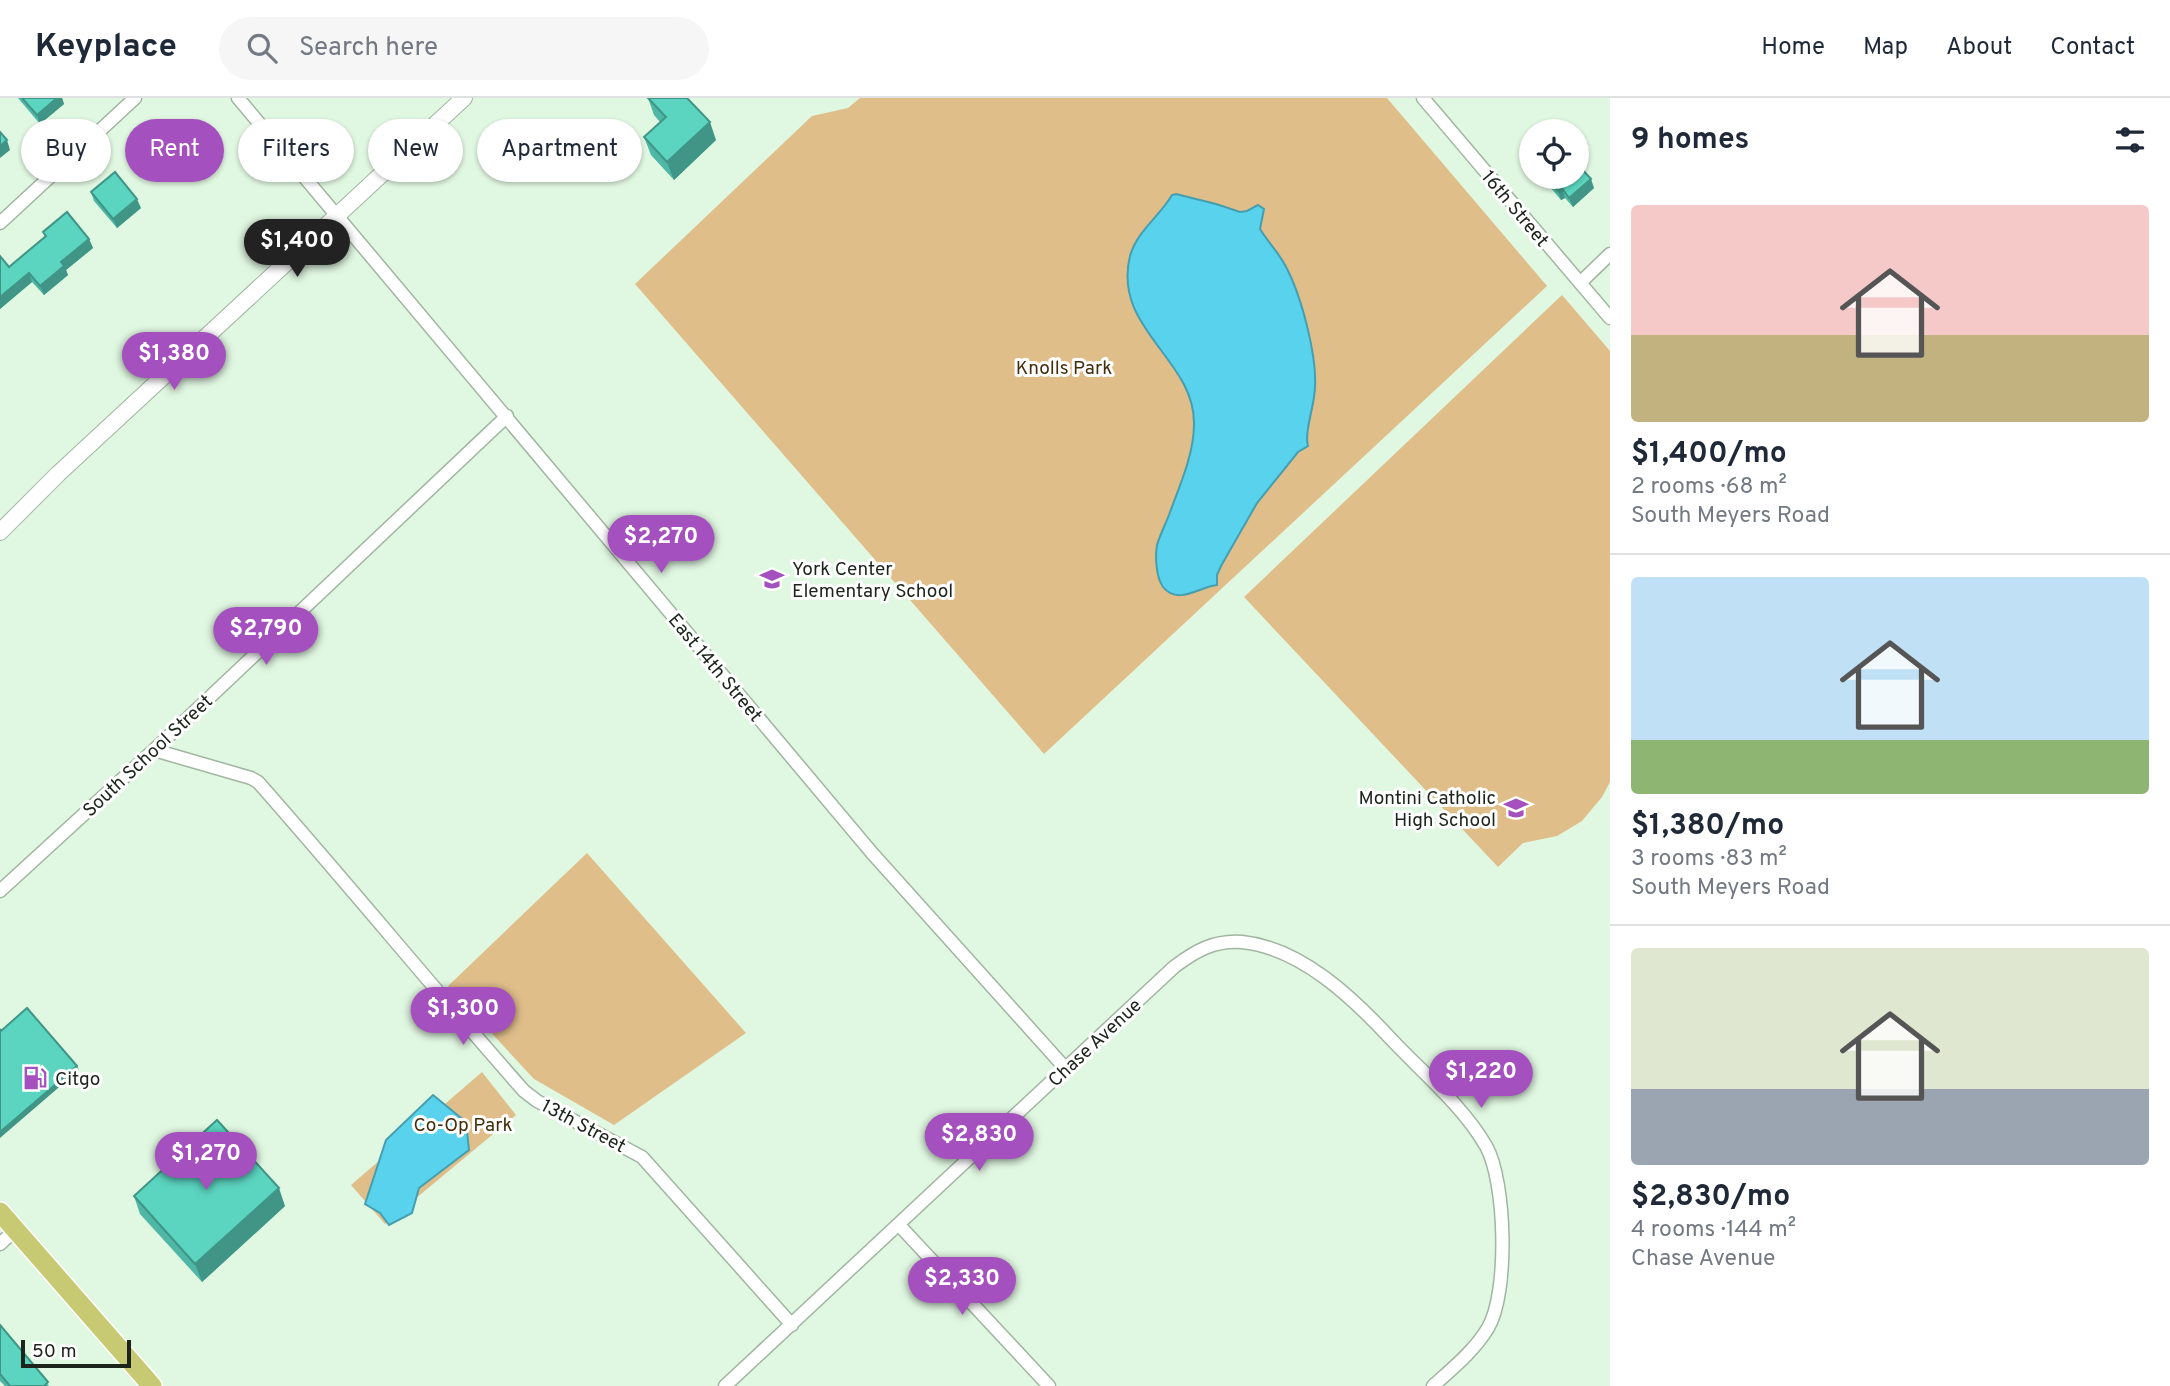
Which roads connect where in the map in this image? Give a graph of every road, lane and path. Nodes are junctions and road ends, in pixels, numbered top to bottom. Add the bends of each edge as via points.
1 (135, 98) edge
2 (238, 98) edge
3 (464, 98) edge
4 (1423, 98) edge
5 (336, 218) junction
6 (0, 223) edge
7 (1610, 254) edge
8 (1580, 283) junction
9 (1610, 318) edge
10 (507, 416) junction
11 (0, 532) edge
12 (154, 750) junction
13 (0, 891) edge
14 (1066, 1069) junction
15 (0, 1212) edge
16 (899, 1225) junction
17 (15, 1230) junction
18 (0, 1244) edge
19 (792, 1325) junction
20 (152, 1386) edge
21 (725, 1386) edge
22 (1049, 1386) edge
23 (1433, 1386) edge

1 - 6 street
2 - 5 street, East 14th Street
3 - 5 street
4 - 8 street, 16th Street
5 - 10 street, East 14th Street
5 - 11 street
7 - 8 street
8 - 9 street, 16th Street
10 - 12 street, South School Street
10 - 14 street, East 14th Street via 872,853
12 - 13 street, South School Street
12 - 19 street, 13th Street via 258,782 524,1091 642,1157
14 - 16 street, Chase Avenue
14 - 23 street, Chase Avenue via 1174,967 1201,948 1226,942 1258,945 1295,960 1337,988 1467,1118 1496,1169 1501,1217 1501,1289 1496,1309 1475,1345
15 - 17 main road
16 - 19 street, Chase Avenue
16 - 22 street
17 - 18 street
17 - 20 main road
19 - 21 street, Chase Avenue

